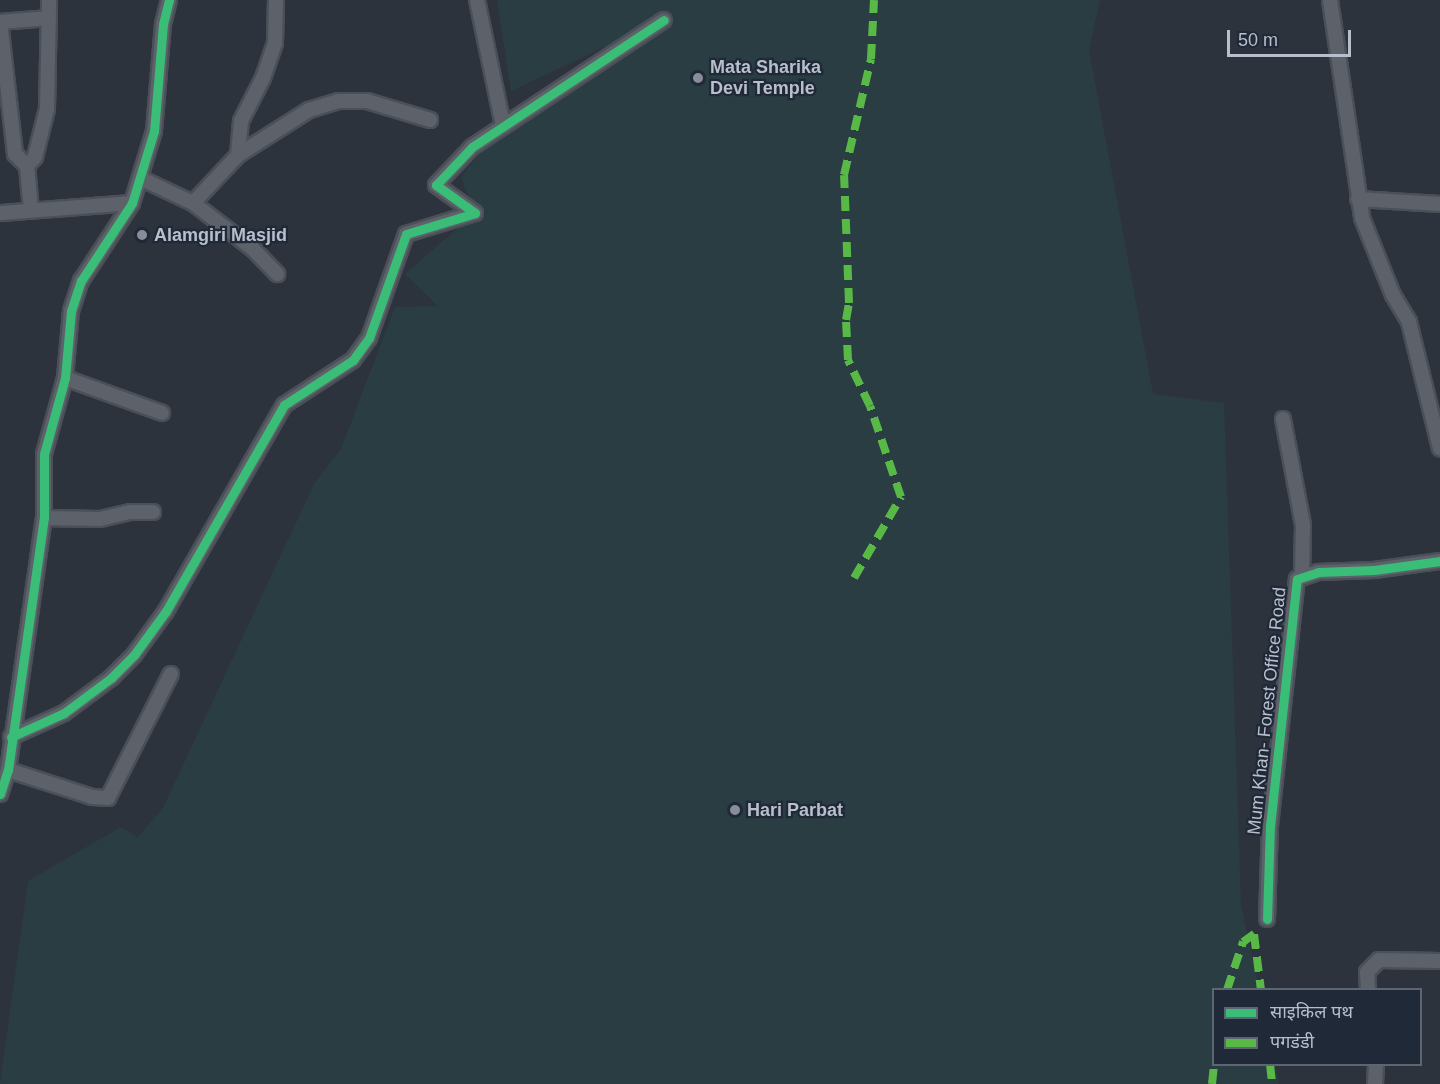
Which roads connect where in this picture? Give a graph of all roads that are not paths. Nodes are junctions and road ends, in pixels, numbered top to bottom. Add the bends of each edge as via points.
1 (49, 0) edge
2 (169, 0) edge
3 (276, 0) edge
4 (477, 0) edge
5 (1330, 0) edge
6 (49, 18) junction
7 (664, 20) dead end
8 (0, 22) edge
9 (430, 120) dead end
10 (503, 126) junction
11 (238, 156) junction
12 (27, 166) junction
13 (140, 178) junction
14 (1358, 200) junction
15 (132, 203) junction
16 (193, 203) junction
17 (1440, 204) edge
18 (31, 210) junction
19 (0, 213) edge
20 (278, 274) dead end
21 (65, 378) junction
22 (162, 413) dead end
23 (1283, 419) dead end
24 (1440, 448) edge
25 (153, 512) dead end
26 (44, 518) junction
27 (1440, 561) edge
28 (1302, 575) junction
29 (171, 674) dead end
30 (11, 737) junction
31 (8, 770) junction
32 (0, 794) edge
33 (1267, 919) dead end
34 (1440, 961) edge
35 (1368, 988) edge
36 (1376, 1066) edge
37 (1375, 1084) edge

1 - 6 street
2 - 13 street via 154,131
3 - 11 street via 275,43 264,78 241,121
4 - 10 street
5 - 14 street
6 - 8 street
6 - 12 street via 47,109 35,157
7 - 10 street
8 - 12 street via 15,154
9 - 11 street via 367,101 339,101 309,110
10 - 30 street via 472,147 436,185 475,213 406,234 369,338 353,360 284,405 166,611 134,655 111,678 64,713
11 - 16 street
12 - 18 street
13 - 15 street
13 - 16 street
14 - 17 street
14 - 24 street via 1378,261 1404,313
15 - 18 street
15 - 21 street via 81,281 71,311
16 - 20 street via 254,249
18 - 19 street
21 - 22 street
21 - 26 street via 44,454
23 - 28 street via 1303,525
25 - 26 street via 130,512 100,519
26 - 30 street
27 - 28 street, Mum Khan- Forest Office Road
28 - 33 street, Mum Khan- Forest Office Road via 1295,585 1270,826
29 - 31 street via 108,798 92,797
30 - 31 street
31 - 32 street
34 - 35 street via 1379,960 1367,972
36 - 37 street

